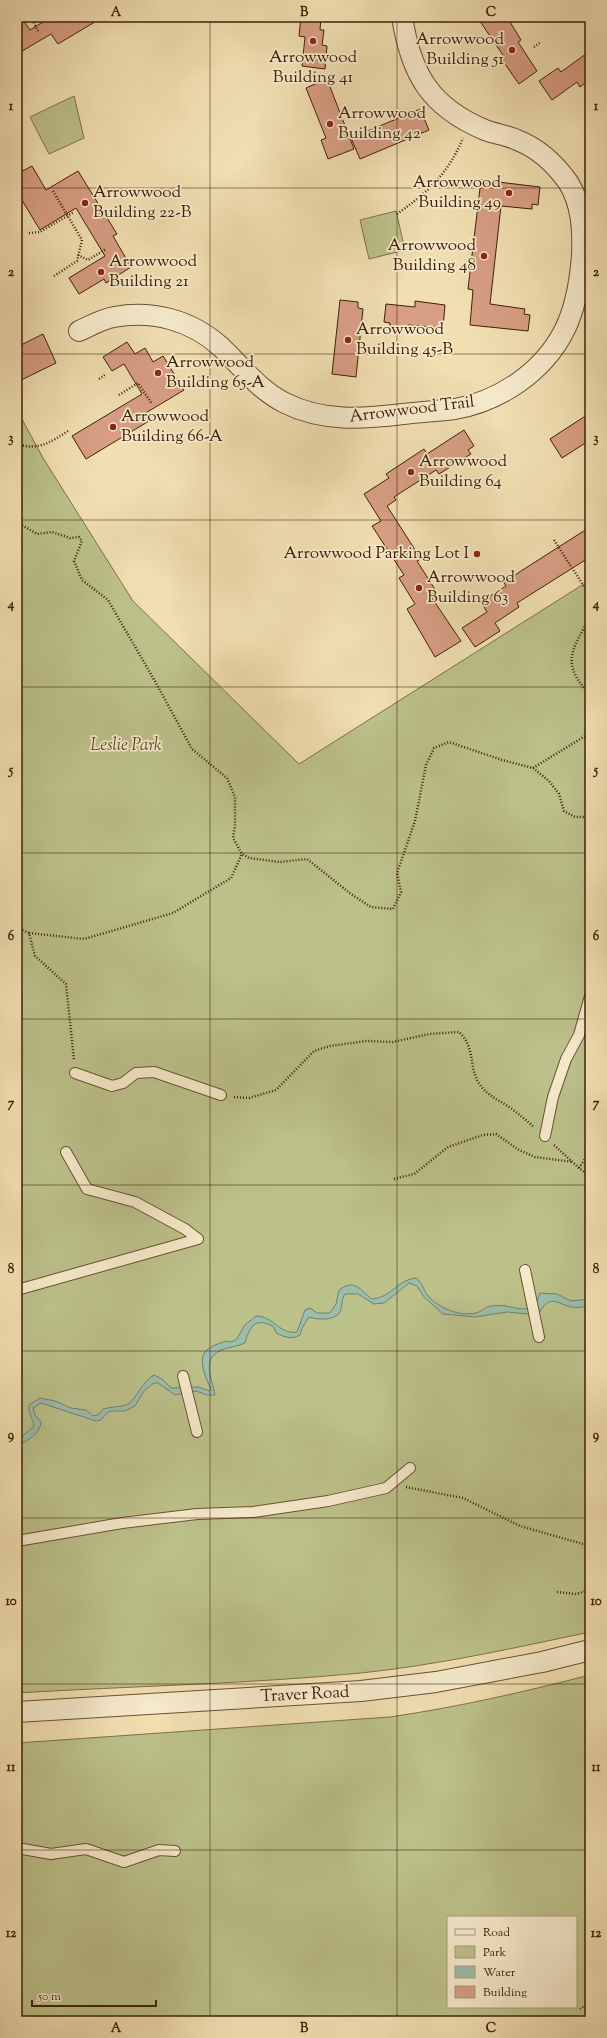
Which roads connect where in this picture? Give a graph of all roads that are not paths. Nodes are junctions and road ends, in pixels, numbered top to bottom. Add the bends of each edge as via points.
1 (402, 17) edge
2 (79, 331) dead end
3 (590, 996) edge
4 (75, 1073) road end
5 (222, 1095) road end
6 (545, 1136) road end
7 (66, 1152) dead end
8 (525, 1270) dead end
9 (17, 1290) edge
10 (539, 1337) dead end
11 (183, 1376) dead end
12 (197, 1432) dead end
13 (410, 1468) dead end
14 (17, 1541) edge
15 (590, 1650) edge
16 (17, 1712) edge
17 (17, 1848) edge
18 (175, 1851) dead end

1 - 2 street, Arrowwood Trail via 407,47 414,66 438,100 467,121 485,130 516,139 547,158 569,184 576,200 582,221 582,242 579,279 572,312 553,348 540,364 497,395 471,406 353,419 305,412 285,403 254,382 205,334 186,324 152,315 132,315 112,318
3 - 6 lane via 579,1035 566,1059 553,1097
4 - 5 lane via 112,1086 123,1083 136,1073 154,1072
7 - 9 lane via 87,1189 135,1202 185,1229 198,1239
8 - 10 lane
11 - 12 lane
13 - 14 lane via 390,1485 371,1492 262,1511 197,1514 122,1523
15 - 16 street, Traver Road via 436,1682 361,1691
17 - 18 lane via 51,1854 86,1849 124,1862 159,1850

